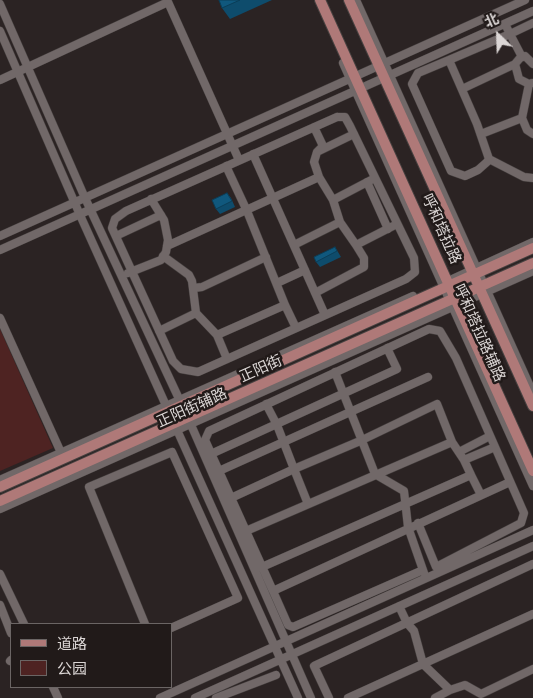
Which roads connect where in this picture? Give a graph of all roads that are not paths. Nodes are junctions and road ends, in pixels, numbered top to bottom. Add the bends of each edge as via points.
1 (315, 0) edge
2 (320, 0) edge
3 (349, 0) edge
4 (356, 0) edge
5 (525, 0) edge
6 (0, 4) edge
7 (533, 11) edge
8 (533, 23) edge
9 (505, 24) junction
10 (0, 32) edge
11 (510, 34) junction
12 (449, 60) junction
13 (529, 60) edge
14 (382, 64) junction
15 (515, 64) junction
16 (28, 67) junction
17 (18, 72) junction
18 (353, 77) junction
19 (387, 77) junction
20 (0, 80) edge
21 (531, 83) edge
22 (462, 89) junction
23 (358, 90) junction
24 (522, 118) junction
25 (314, 127) junction
26 (354, 134) junction
27 (481, 134) junction
28 (533, 134) edge
29 (229, 140) junction
30 (317, 152) junction
31 (252, 154) junction
32 (489, 159) junction
33 (238, 160) junction
34 (226, 166) junction
35 (318, 177) junction
36 (375, 178) junction
37 (533, 178) edge
38 (367, 182) junction
39 (85, 198) junction
40 (272, 198) junction
41 (151, 199) junction
42 (333, 200) junction
43 (75, 202) junction
44 (91, 210) junction
45 (247, 211) junction
46 (80, 214) junction
47 (161, 215) junction
48 (340, 222) junction
49 (398, 224) junction
50 (388, 229) junction
51 (0, 236) edge
52 (116, 236) junction
53 (533, 242) edge
54 (294, 245) junction
55 (356, 245) junction
56 (167, 246) junction
57 (533, 248) edge
58 (0, 250) edge
59 (163, 256) junction
60 (266, 257) junction
61 (533, 263) edge
62 (305, 270) junction
63 (132, 271) junction
64 (475, 271) junction
65 (533, 271) edge
66 (121, 276) junction
67 (277, 283) junction
68 (446, 285) junction
69 (194, 288) junction
70 (483, 289) junction
71 (315, 293) junction
72 (454, 303) junction
73 (285, 305) junction
74 (196, 312) junction
75 (325, 315) junction
76 (0, 318) edge
77 (296, 328) junction
78 (159, 331) junction
79 (217, 335) junction
80 (387, 348) junction
81 (227, 359) junction
82 (335, 372) junction
83 (428, 377) dead end
84 (344, 393) junction
85 (533, 393) edge
86 (180, 403) junction
87 (266, 404) junction
88 (533, 406) edge
89 (169, 408) junction
90 (351, 412) junction
91 (189, 421) junction
92 (276, 425) junction
93 (177, 426) junction
94 (490, 436) junction
95 (360, 441) junction
96 (452, 442) junction
97 (283, 443) junction
98 (495, 447) junction
99 (459, 452) junction
100 (211, 454) junction
101 (62, 456) junction
102 (464, 460) junction
103 (294, 469) junction
104 (533, 471) edge
105 (219, 472) junction
106 (375, 474) junction
107 (471, 475) junction
108 (0, 480) edge
109 (510, 482) junction
110 (533, 486) edge
111 (0, 487) edge
112 (481, 495) junction
113 (231, 498) junction
114 (0, 501) edge
115 (405, 503) junction
116 (308, 504) junction
117 (0, 509) edge
118 (418, 523) junction
119 (408, 528) junction
120 (533, 530) edge
121 (246, 531) junction
122 (533, 546) edge
123 (533, 564) edge
124 (262, 566) junction
125 (423, 570) junction
126 (437, 570) junction
127 (0, 574) edge
128 (426, 578) junction
129 (273, 591) junction
130 (0, 605) edge
131 (399, 606) junction
132 (533, 614) edge
133 (24, 623) edge
134 (145, 623) edge
135 (407, 623) junction
136 (172, 628) edge
137 (10, 630) edge
138 (286, 642) junction
139 (276, 646) junction
140 (292, 654) junction
141 (281, 659) junction
142 (423, 664) junction
143 (533, 668) edge
144 (276, 675) dead end
145 (450, 690) junction
146 (173, 692) edge
147 (221, 697) edge
148 (160, 698) edge
149 (195, 698) edge
150 (298, 698) edge
151 (311, 698) edge
152 (329, 698) edge
153 (348, 698) edge
154 (436, 698) edge

1 - 18 street
2 - 18 main road, 呼和塔拉路
3 - 14 main road, 呼和塔拉路
4 - 14 street
5 - 14 street
6 - 16 street
7 - 9 street
8 - 11 street
9 - 11 street
9 - 19 street
10 - 17 street
11 - 12 street
11 - 13 street
12 - 22 street
12 - 32 street via 418,73 412,84 451,172 465,176 478,170
13 - 15 street
14 - 18 street
14 - 19 main road, 呼和塔拉路
15 - 21 street via 519,79
15 - 22 street
16 - 17 street
16 - 29 street via 168,2
16 - 39 street
17 - 20 street
17 - 43 street
18 - 23 main road, 呼和塔拉路
18 - 29 street
19 - 23 street
19 - 64 main road, 呼和塔拉路
21 - 24 street
22 - 27 street
23 - 29 street
23 - 68 main road, 呼和塔拉路
24 - 27 street
24 - 28 street via 527,130
25 - 26 street via 337,116 345,117
25 - 30 street via 323,146
25 - 31 street
26 - 30 street
26 - 36 street
27 - 32 street
29 - 33 street
29 - 39 street
29 - 44 street
30 - 35 street via 314,162
31 - 33 street
31 - 40 street
32 - 37 street via 524,177
33 - 34 street
34 - 41 street
34 - 45 street
35 - 40 street
35 - 42 street
36 - 38 street
36 - 49 street
38 - 42 street
38 - 50 street
39 - 43 street
39 - 44 street
40 - 45 street
40 - 54 street
41 - 47 street
41 - 52 street via 114,219 112,228
42 - 48 street
43 - 46 street
43 - 51 street
44 - 46 street
44 - 66 street
45 - 56 street
45 - 60 street
46 - 58 street
46 - 89 street
47 - 52 street
47 - 56 street
48 - 54 street
48 - 55 street
49 - 50 street
49 - 75 street via 414,258 415,272 406,280
50 - 55 street
52 - 63 street
53 - 64 street
54 - 62 street
55 - 71 street via 364,258 364,267
56 - 59 street
57 - 64 main road
59 - 63 street via 161,260
59 - 69 street via 188,275
60 - 67 street
60 - 69 street
61 - 70 main road, 正阳街
62 - 67 street
62 - 71 street
63 - 66 street
63 - 78 street
64 - 68 main road
64 - 70 main road, 呼和塔拉路
65 - 70 street
66 - 86 street
67 - 73 street
68 - 72 main road, 呼和塔拉路
68 - 86 main road
69 - 74 street
70 - 72 main road, 正阳街
70 - 85 street, 呼和塔拉路辅路
70 - 88 main road, 呼和塔拉路
71 - 75 street
72 - 91 main road, 正阳街
72 - 104 main road, 呼和塔拉路
72 - 110 street, 呼和塔拉路辅路
73 - 77 street
73 - 79 street
74 - 78 street
74 - 79 street
75 - 77 street
76 - 101 street
77 - 81 street
78 - 81 street via 173,361 181,369 198,372
79 - 81 street
80 - 82 street
80 - 84 street via 397,369
80 - 94 street via 429,329 440,331 456,358
82 - 84 street
82 - 87 street
83 - 90 street
84 - 90 street
84 - 92 street
86 - 89 main road
86 - 91 street
87 - 92 street
87 - 100 street via 209,431 205,440
89 - 93 street
89 - 101 main road
90 - 95 street
90 - 97 street
91 - 93 main road, 正阳街
91 - 138 street
92 - 97 street
92 - 100 street
93 - 114 main road, 正阳街
93 - 117 street, 正阳街辅路
93 - 139 street
94 - 98 street
94 - 99 street
95 - 96 street via 437,404
95 - 103 street
95 - 106 street
96 - 99 street
96 - 106 street
97 - 103 street
97 - 105 street
98 - 102 street
98 - 109 street
99 - 102 street
100 - 105 street
101 - 108 street
101 - 111 main road
102 - 107 street
103 - 113 street
103 - 116 street
105 - 113 street
106 - 115 street via 404,491
106 - 116 street
107 - 112 street
107 - 115 street
109 - 112 street
109 - 126 street via 524,513 521,523
112 - 118 street
113 - 121 street
115 - 119 street
115 - 124 street
116 - 121 street
118 - 119 street
118 - 126 street
119 - 125 street
119 - 129 street
120 - 126 street
121 - 124 street
122 - 131 street
123 - 135 street
124 - 129 street
125 - 128 street
125 - 129 street via 293,627 288,626
126 - 128 street
127 - 133 street
128 - 138 street
130 - 137 street
131 - 135 street
131 - 140 street
132 - 142 street
134 - 136 street via 88,487 172,452 238,598
135 - 142 street via 414,630
135 - 152 street via 314,666
138 - 139 street
138 - 140 street
139 - 141 street
139 - 146 street
140 - 141 street
140 - 151 street
141 - 149 street
141 - 150 street
142 - 145 street
142 - 153 street
143 - 145 street via 481,694 465,685
144 - 147 street
145 - 154 street
146 - 148 street

